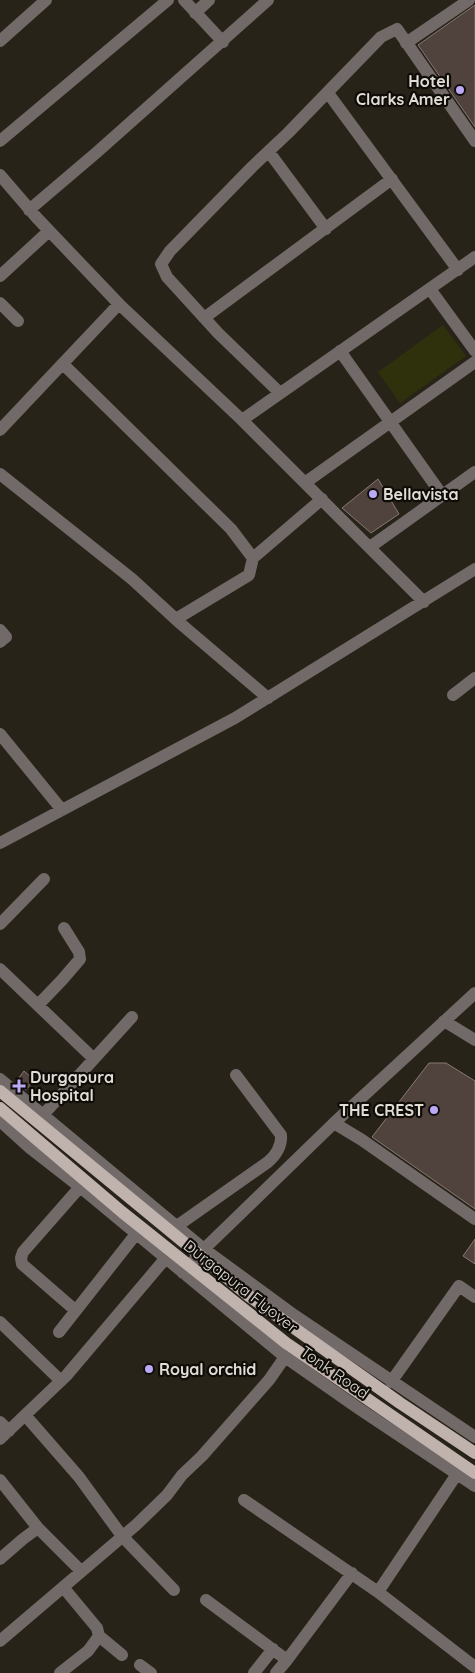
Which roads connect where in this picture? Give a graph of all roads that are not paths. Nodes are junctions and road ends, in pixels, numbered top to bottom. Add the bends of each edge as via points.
1 (46, 0) edge
2 (168, 0) edge
3 (184, 0) edge
4 (209, 0) edge
5 (268, 0) edge
6 (469, 0) edge
7 (195, 13) junction
8 (0, 41) edge
9 (223, 42) junction
10 (406, 43) junction
11 (328, 93) junction
12 (0, 141) edge
13 (475, 141) edge
14 (269, 152) junction
15 (0, 175) edge
16 (392, 179) junction
17 (29, 210) junction
18 (326, 228) junction
19 (49, 231) junction
20 (475, 257) edge
21 (458, 270) junction
22 (0, 276) edge
23 (430, 289) junction
24 (0, 303) edge
25 (119, 304) junction
26 (204, 318) junction
27 (18, 321) dead end
28 (340, 351) junction
29 (475, 352) edge
30 (475, 362) edge
31 (63, 364) junction
32 (280, 393) junction
33 (242, 420) junction
34 (390, 422) junction
35 (0, 430) edge
36 (475, 472) edge
37 (0, 474) edge
38 (306, 482) junction
39 (442, 495) junction
40 (322, 499) junction
41 (370, 547) junction
42 (253, 558) junction
43 (475, 569) edge
44 (424, 602) junction
45 (176, 619) junction
46 (0, 630) edge
47 (0, 642) edge
48 (475, 678) edge
49 (453, 695) dead end
50 (268, 698) junction
51 (0, 734) edge
52 (62, 810) junction
53 (0, 843) edge
54 (44, 879) dead end
55 (0, 924) edge
56 (64, 928) dead end
57 (0, 969) edge
58 (475, 993) edge
59 (38, 1005) junction
60 (132, 1017) dead end
61 (444, 1020) junction
62 (475, 1040) edge
63 (93, 1058) junction
64 (236, 1075) dead end
65 (0, 1079) edge
66 (0, 1091) edge
67 (0, 1108) edge
68 (43, 1116) junction
69 (0, 1121) edge
70 (334, 1123) junction
71 (80, 1187) junction
72 (475, 1218) edge
73 (177, 1226) junction
74 (136, 1234) junction
75 (204, 1249) junction
76 (166, 1259) junction
77 (183, 1273) junction
78 (475, 1297) edge
79 (75, 1310) junction
80 (0, 1322) edge
81 (59, 1332) dead end
82 (285, 1357) junction
83 (61, 1381) junction
84 (391, 1382) junction
85 (26, 1416) junction
86 (3, 1431) edge
87 (475, 1437) edge
88 (475, 1453) edge
89 (475, 1473) edge
90 (457, 1474) junction
91 (0, 1480) edge
92 (475, 1486) edge
93 (244, 1500) dead end
94 (38, 1528) junction
95 (122, 1536) junction
96 (0, 1559) edge
97 (81, 1571) junction
98 (352, 1573) junction
99 (63, 1587) junction
100 (174, 1590) dead end
101 (378, 1592) junction
102 (206, 1600) dead end
103 (99, 1636) junction
104 (0, 1640) edge
105 (273, 1649) junction
106 (122, 1655) dead end
107 (287, 1660) junction
108 (140, 1665) dead end
109 (475, 1667) edge
110 (60, 1673) edge
111 (151, 1673) edge
112 (254, 1673) edge
113 (276, 1673) edge

1 - 8 street
2 - 12 street
3 - 7 street
4 - 7 street
5 - 9 street
6 - 10 street
7 - 9 street
9 - 17 street
10 - 11 street via 397,29 381,37
10 - 13 street
11 - 14 street
11 - 16 street
14 - 18 street
14 - 26 street via 204,215 161,264 167,277
15 - 17 street
16 - 18 street
16 - 21 street
17 - 19 street
18 - 26 street
19 - 22 street
19 - 25 street
20 - 21 street
21 - 23 street
23 - 28 street
23 - 29 street
24 - 27 street
25 - 31 street
25 - 33 street
26 - 32 street
28 - 32 street
28 - 34 street
30 - 34 street
31 - 35 street
31 - 42 street via 231,529
32 - 33 street
33 - 38 street
34 - 38 street
34 - 39 street
36 - 39 street
37 - 45 street via 132,579
38 - 40 street
39 - 41 street
40 - 41 street
40 - 42 street
41 - 44 street
42 - 45 street via 249,575
43 - 44 street
44 - 50 street
45 - 50 street
46 - 47 street via 6,637
48 - 49 street
50 - 52 street
51 - 52 street
52 - 53 street
54 - 55 street
56 - 59 street via 80,959
57 - 59 street
58 - 61 street
59 - 63 street
60 - 63 street
61 - 62 street
61 - 70 street
63 - 68 street
64 - 73 street via 282,1135 282,1142 268,1162
65 - 68 street, Tonk Road
66 - 88 main road, Durgapura Flyover, bridge via 250,1296
67 - 89 main road, Durgapura Flyover, bridge via 122,1212 286,1343
68 - 73 street, Tonk Road
69 - 71 street, Tonk Road
70 - 72 street
70 - 75 street
71 - 74 street, Tonk Road
71 - 79 street via 20,1258 22,1264
73 - 75 street, Tonk Road
74 - 76 street, Tonk Road
74 - 79 street
75 - 77 street
75 - 84 street, Tonk Road
76 - 77 street, Tonk Road
76 - 83 street
77 - 82 street, Tonk Road
78 - 84 street via 459,1286
79 - 81 street
80 - 83 street
82 - 90 street, Tonk Road
82 - 95 street via 269,1380 182,1475 168,1495
83 - 85 street
84 - 87 street, Tonk Road
85 - 86 street
85 - 95 street via 79,1477
90 - 92 street, Tonk Road
90 - 101 street
91 - 94 street
93 - 98 street
94 - 96 street
94 - 97 street
95 - 97 street
95 - 100 street
97 - 99 street
98 - 101 street
98 - 107 street
99 - 103 street via 97,1628
99 - 104 street
101 - 109 street
102 - 105 street
103 - 106 street
103 - 110 street via 88,1651
105 - 107 street
105 - 112 street
107 - 113 street
108 - 111 street

